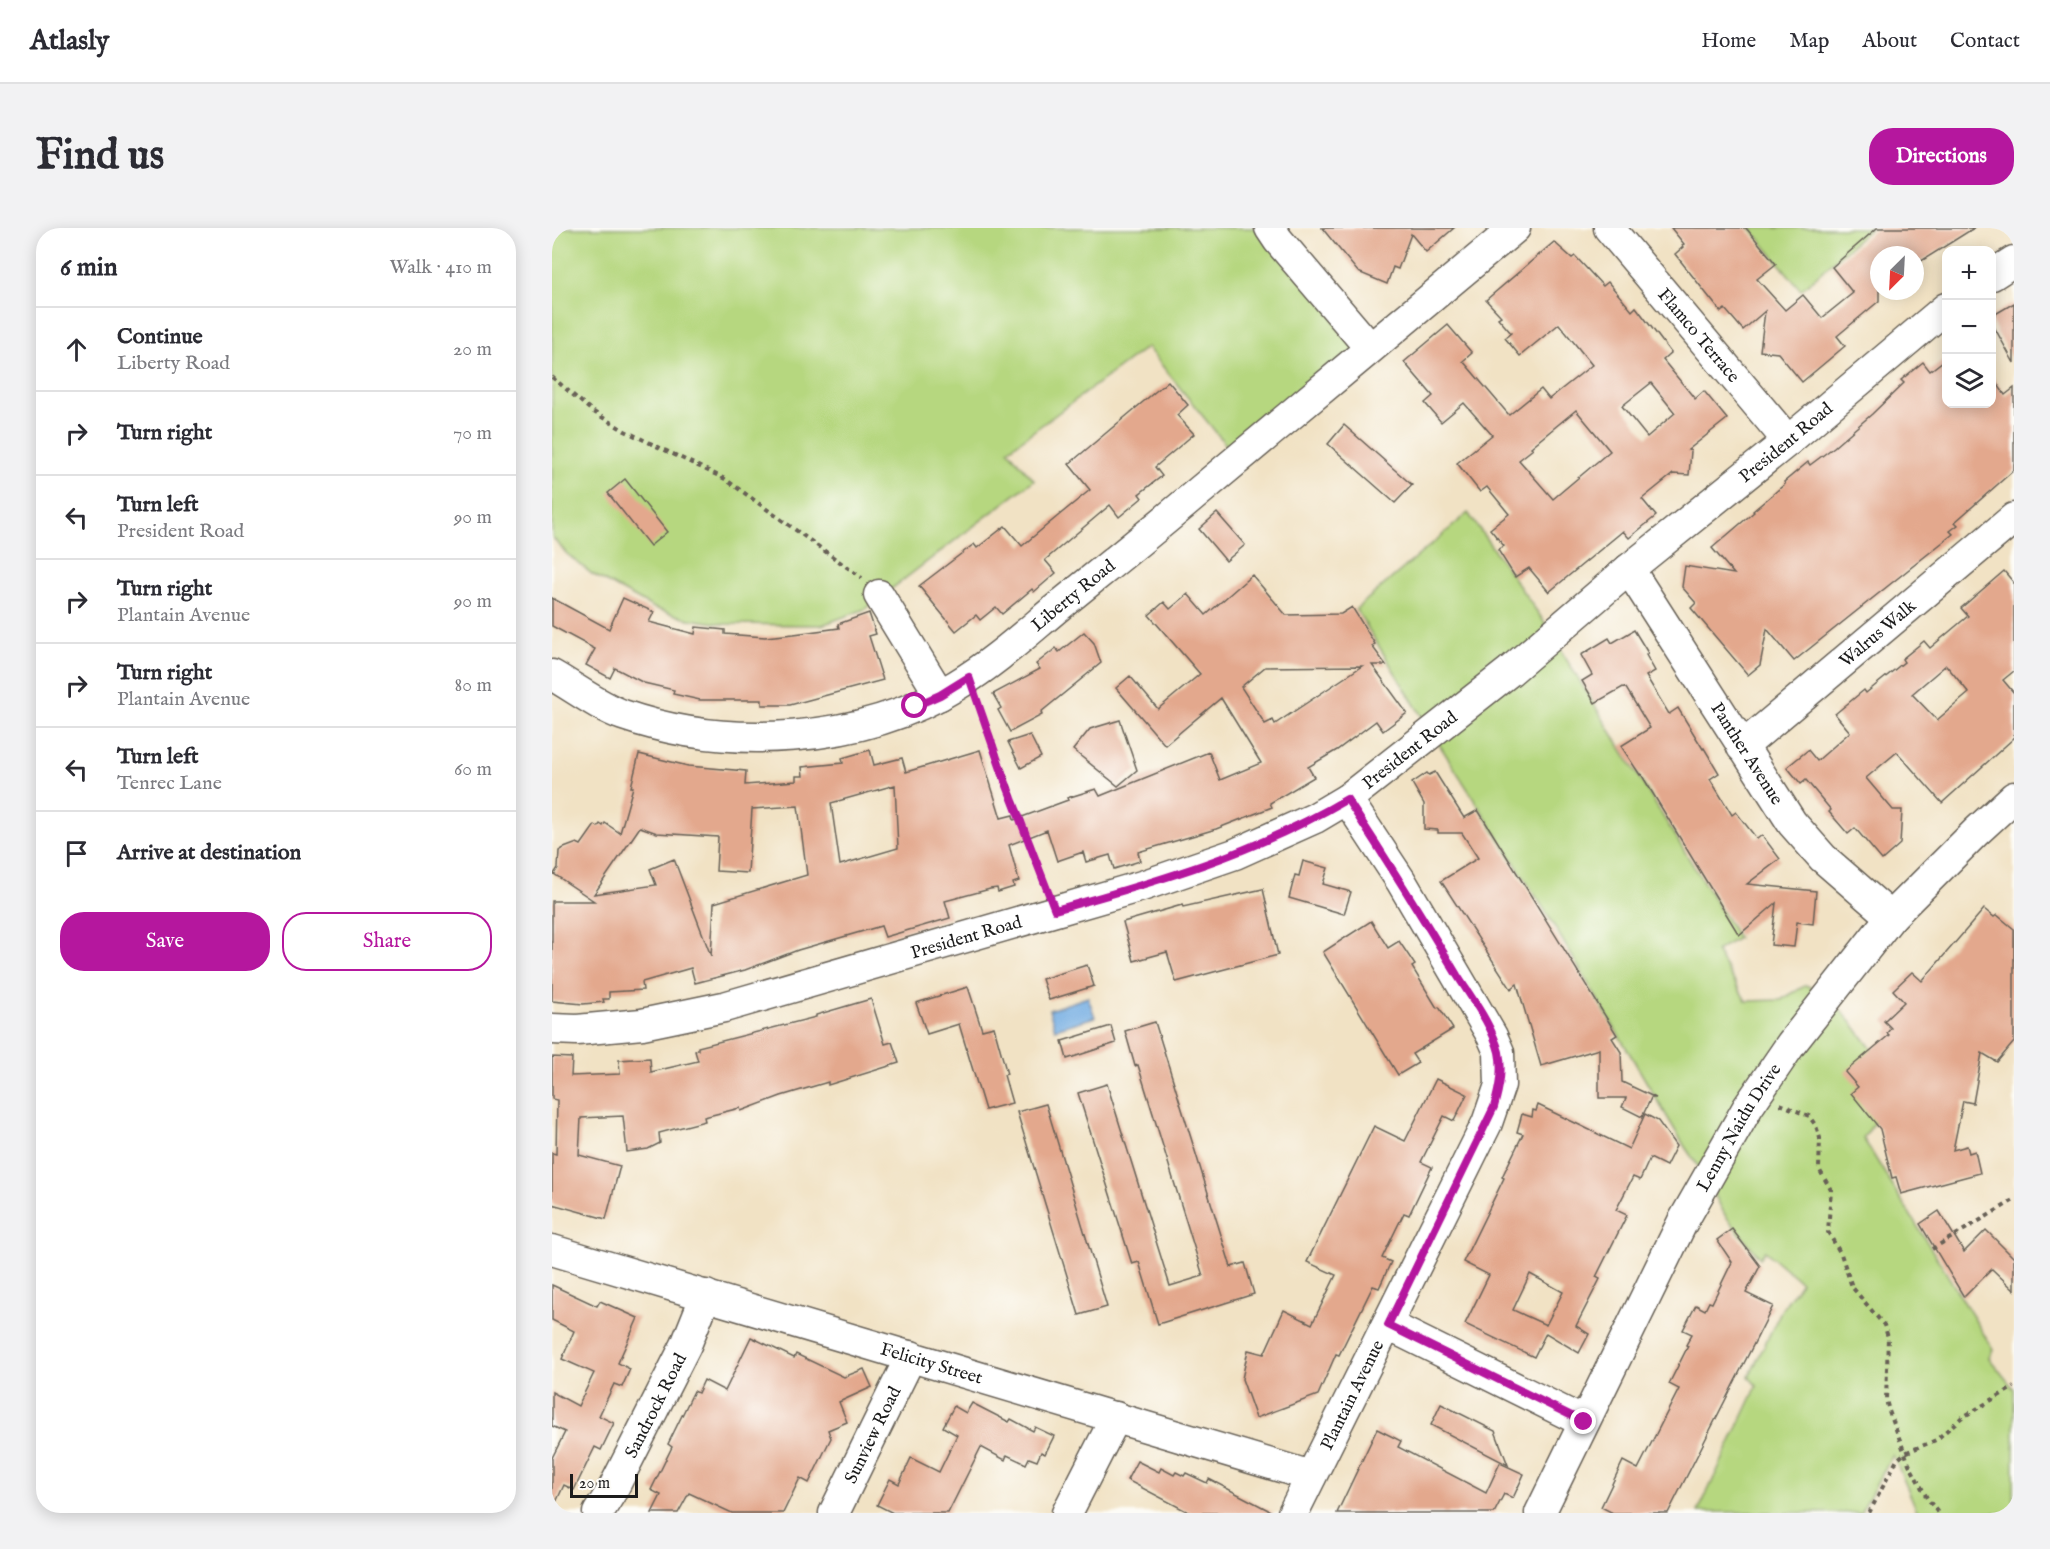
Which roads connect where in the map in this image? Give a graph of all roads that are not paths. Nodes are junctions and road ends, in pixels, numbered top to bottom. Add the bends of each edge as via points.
1 (1270, 228) edge
2 (1515, 228) edge
3 (1609, 228) edge
4 (2014, 261) edge
5 (1996, 272) edge
6 (1942, 312) edge
7 (1370, 348) junction
8 (1788, 441) junction
9 (2014, 518) edge
10 (1629, 570) junction
11 (879, 595) road end
12 (552, 675) edge
13 (940, 695) junction
14 (1742, 747) junction
15 (2014, 797) edge
16 (1347, 799) junction
17 (1891, 917) junction
18 (552, 1029) edge
19 (552, 1250) edge
20 (706, 1295) junction
21 (1388, 1325) junction
22 (911, 1356) junction
23 (1116, 1417) junction
24 (1584, 1422) junction
25 (1311, 1476) junction
26 (598, 1513) edge
27 (834, 1513) edge
28 (1067, 1513) edge
29 (1293, 1513) edge
30 (1540, 1513) edge

1 - 7 street
2 - 7 street, Liberty Road
3 - 8 street, Flamco Terrace
4 - 5 street
6 - 8 street, President Road
7 - 13 street, Liberty Road via 989,664
8 - 10 street, President Road
9 - 14 street, Walrus Walk
10 - 14 street, Panther Avenue
10 - 16 street, President Road via 1510,671
11 - 13 street
12 - 13 street, Liberty Road via 621,714 698,733 738,738 844,728 878,720
14 - 17 street, Panther Avenue via 1804,837
15 - 17 street, Lenny Naidu Drive
16 - 18 street, President Road via 1235,854 1142,886 724,1007 642,1024
16 - 21 street, Plantain Avenue via 1401,881 1499,1052 1500,1085 1494,1107
17 - 24 street, Lenny Naidu Drive via 1791,1044 1715,1163
19 - 20 street, Felicity Street
20 - 22 street, Felicity Street
20 - 26 street, Sandrock Road via 686,1345
21 - 24 street
21 - 25 street, Plantain Avenue
22 - 23 street, Felicity Street
22 - 27 street, Sunview Road
23 - 25 street, Felicity Street
23 - 28 street
24 - 30 street, Lenny Naidu Drive
25 - 29 street, Plantain Avenue

